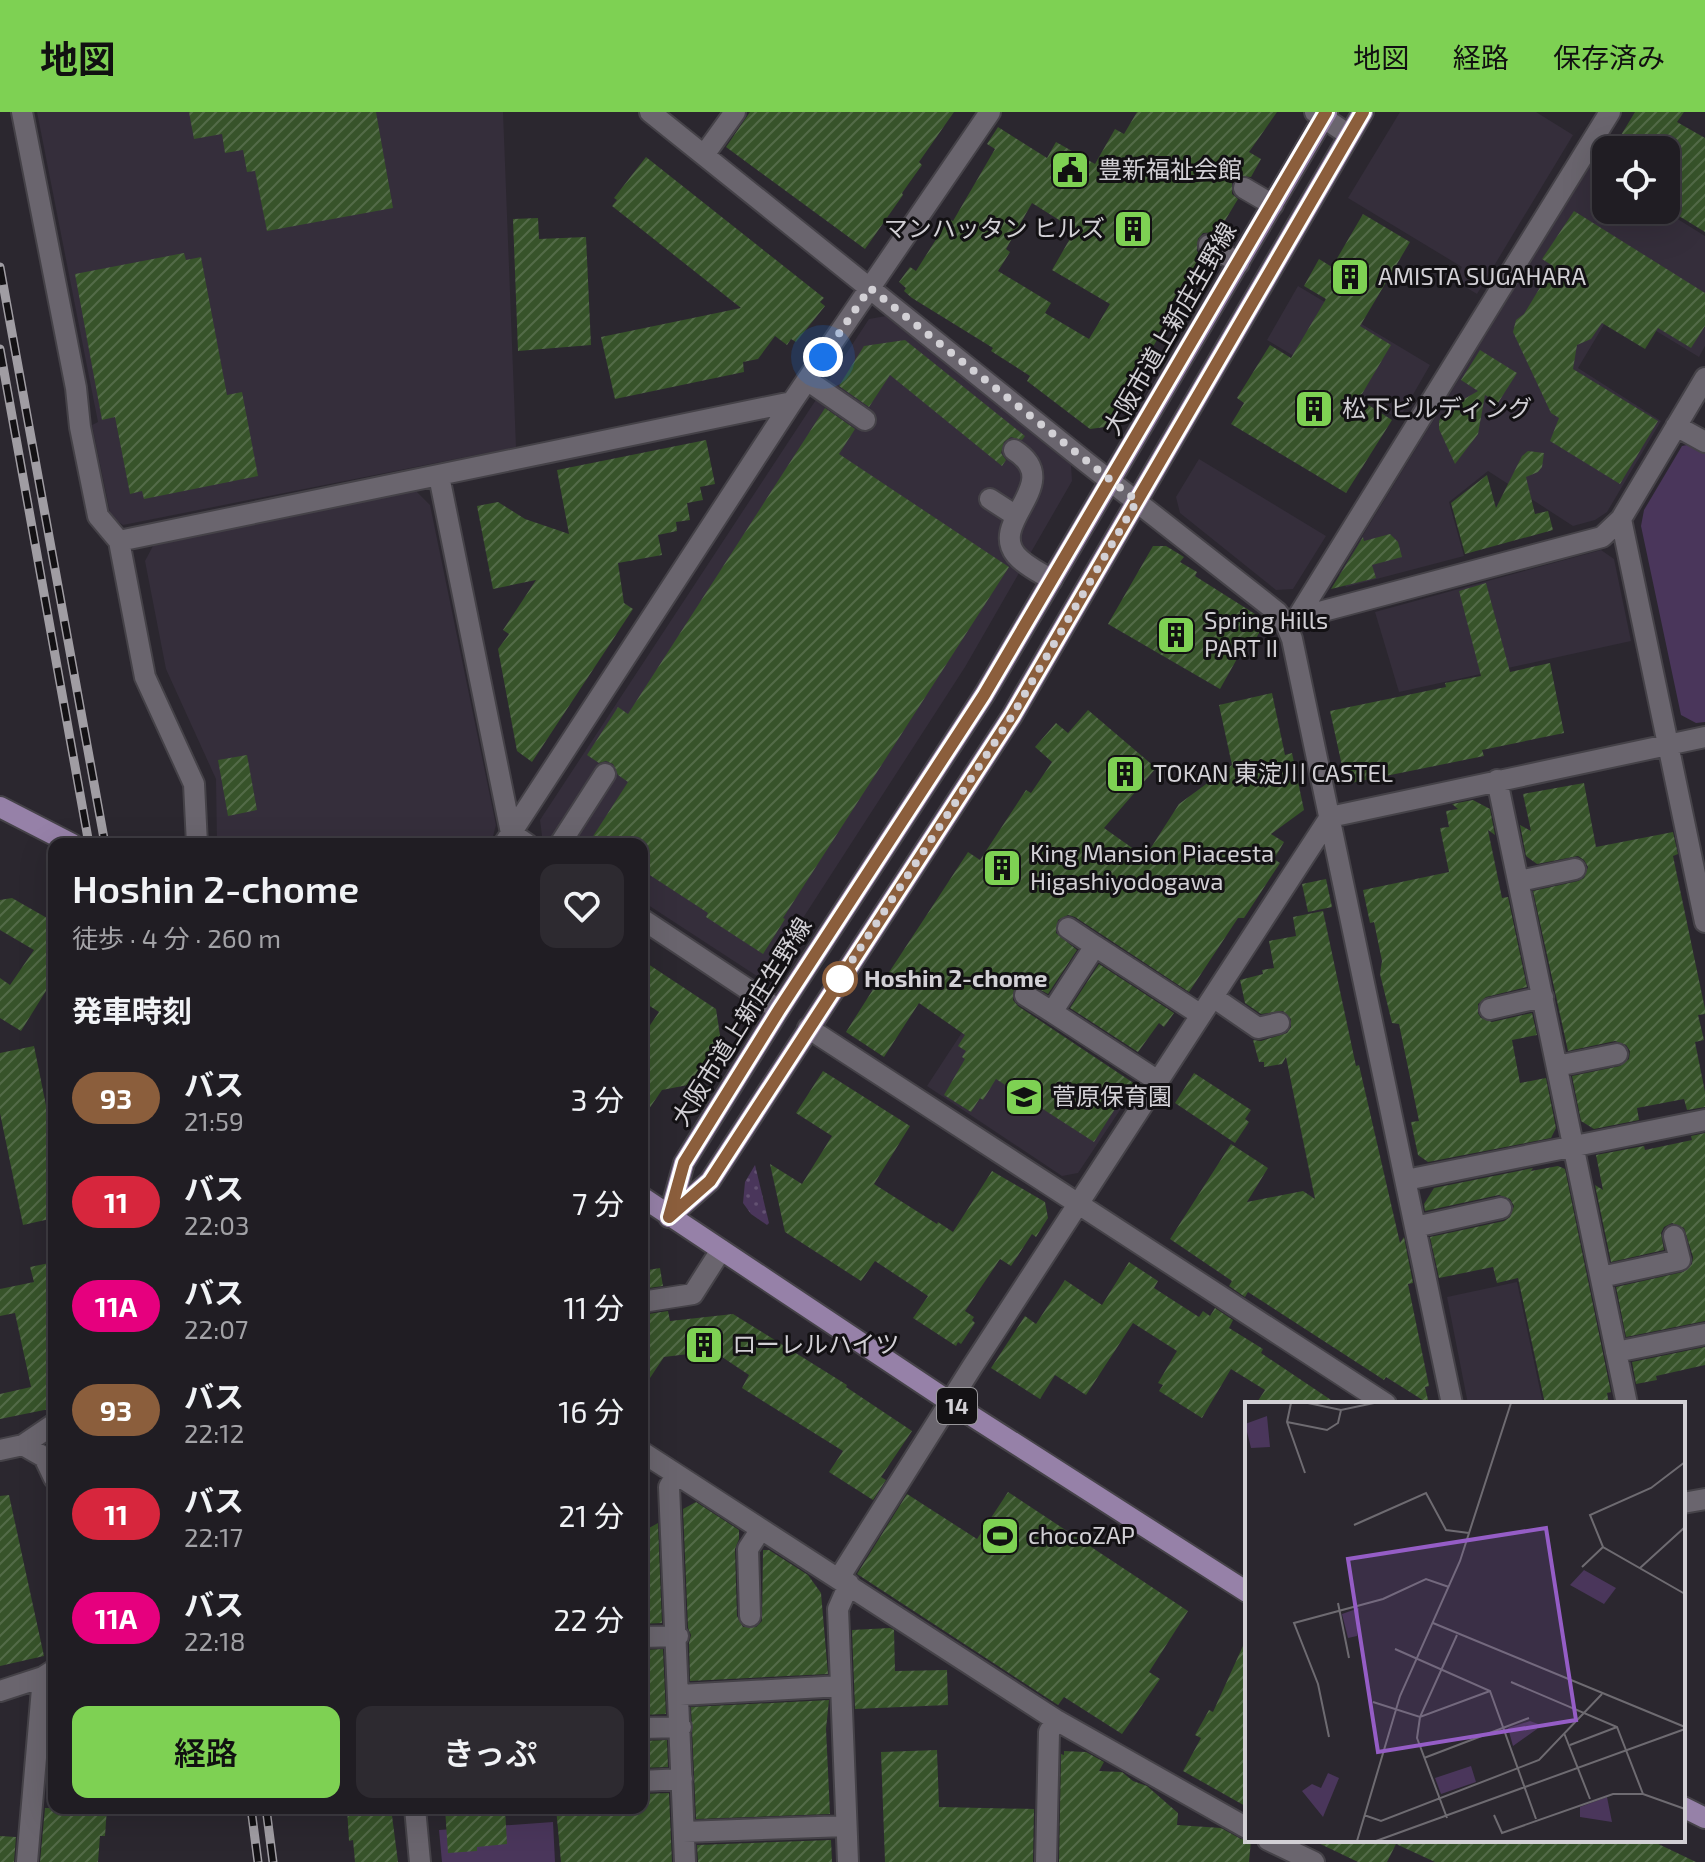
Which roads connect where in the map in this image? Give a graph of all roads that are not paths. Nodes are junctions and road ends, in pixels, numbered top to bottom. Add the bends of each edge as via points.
1 (22, 112) edge
2 (650, 112) edge
3 (735, 112) edge
4 (990, 112) edge
5 (1363, 112) edge
6 (1610, 112) edge
7 (1321, 114) edge
8 (1349, 135) junction
9 (704, 155) junction
10 (1244, 188) dead end
11 (1273, 205) junction
12 (1209, 245) dead end
13 (1239, 263) junction
14 (870, 288) junction
15 (1705, 378) edge
16 (807, 380) junction
17 (792, 402) junction
18 (865, 420) dead end
19 (1676, 426) junction
20 (1705, 442) edge
21 (1014, 450) dead end
22 (439, 476) junction
23 (1111, 481) junction
24 (990, 499) dead end
25 (1137, 501) junction
26 (1016, 516) junction
27 (1621, 519) junction
28 (119, 541) junction
29 (1052, 580) junction
30 (1292, 621) junction
31 (1705, 737) edge
32 (1669, 744) junction
33 (605, 774) dead end
34 (1497, 780) junction
35 (0, 807) edge
36 (1330, 817) junction
37 (60, 838) edge
38 (197, 838) edge
39 (514, 838) edge
40 (515, 838) edge
41 (564, 838) edge
42 (1575, 869) dead end
43 (1519, 881) junction
44 (1705, 922) edge
45 (648, 923) edge
46 (1068, 928) dead end
47 (1095, 946) junction
48 (1025, 995) dead end
49 (1213, 997) junction
50 (1543, 997) junction
51 (1490, 1009) dead end
52 (779, 1010) junction
53 (1052, 1012) junction
54 (1201, 1015) junction
55 (1279, 1023) dead end
56 (808, 1028) junction
57 (1617, 1054) dead end
58 (1557, 1066) junction
59 (1158, 1081) junction
60 (1705, 1120) edge
61 (1573, 1147) junction
62 (1406, 1180) junction
63 (648, 1201) edge
64 (1078, 1205) junction
65 (1501, 1208) dead end
66 (669, 1217) junction
67 (1415, 1227) junction
68 (1674, 1236) dead end
69 (721, 1250) junction
70 (1601, 1277) junction
71 (648, 1301) edge
72 (1705, 1334) edge
73 (1616, 1352) junction
74 (950, 1402) junction
75 (1383, 1402) edge
76 (1452, 1402) edge
77 (1627, 1402) edge
78 (48, 1428) edge
79 (23, 1445) junction
80 (0, 1450) edge
81 (648, 1456) edge
82 (48, 1465) edge
83 (676, 1475) junction
84 (1705, 1499) edge
85 (1685, 1503) edge
86 (761, 1529) junction
87 (844, 1581) junction
88 (1245, 1591) edge
89 (750, 1616) dead end
90 (678, 1636) junction
91 (648, 1637) edge
92 (48, 1673) edge
93 (841, 1686) junction
94 (0, 1691) edge
95 (680, 1695) junction
96 (1056, 1720) junction
97 (681, 1727) junction
98 (648, 1728) edge
99 (682, 1779) junction
100 (648, 1781) edge
101 (1685, 1808) edge
102 (416, 1814) edge
103 (1705, 1818) edge
104 (846, 1826) junction
105 (1245, 1827) edge
106 (684, 1832) junction
107 (1271, 1846) edge
108 (27, 1862) edge
109 (420, 1862) edge
110 (685, 1862) edge
111 (848, 1862) edge
112 (1046, 1862) edge
113 (1314, 1862) edge

1 - 28 street via 98,516
2 - 9 street
3 - 9 street
4 - 14 street
5 - 8 main road
6 - 30 street
7 - 8 street
7 - 11 main road, 大阪市道上新庄生野線
8 - 25 main road
9 - 14 street
10 - 11 street
11 - 13 main road, 大阪市道上新庄生野線
12 - 13 street
13 - 23 main road, 大阪市道上新庄生野線
14 - 16 street
14 - 23 street
15 - 19 street
16 - 17 street
16 - 18 street
17 - 22 street
17 - 40 street
19 - 20 street
19 - 27 street
21 - 26 street via 1027,458 1033,474
22 - 28 street
22 - 39 street
23 - 25 street
23 - 29 main road, 大阪市道上新庄生野線
24 - 26 street
25 - 30 street
25 - 56 main road via 1012,716
26 - 29 street via 1011,537 1017,557
27 - 30 street via 1602,537
27 - 32 street
28 - 38 street via 145,677 194,784
29 - 52 main road, 大阪市道上新庄生野線 via 975,709
30 - 36 street
31 - 32 street
32 - 34 street
32 - 44 street
33 - 41 street
34 - 36 street
34 - 43 street
35 - 37 main road
36 - 49 street
36 - 62 street
42 - 43 street
43 - 50 street
45 - 52 street
46 - 47 street
47 - 53 street
47 - 54 street
48 - 53 street
49 - 54 street
49 - 55 street via 1258,1028
50 - 51 street
50 - 58 street
52 - 66 main road, 大阪市道上新庄生野線 via 684,1163
53 - 59 street
54 - 59 street
56 - 64 street
56 - 66 main road via 710,1181
57 - 58 street
58 - 61 street
59 - 64 street
60 - 61 street
61 - 62 street
61 - 70 street
62 - 67 street
63 - 66 main road, 14
64 - 74 street
64 - 75 street
65 - 67 street
66 - 69 main road, 14
67 - 76 street
68 - 70 street via 1680,1260
69 - 71 street via 693,1294
69 - 74 main road, 14
70 - 73 street
72 - 73 street
73 - 77 street
74 - 87 street
74 - 88 main road, 14
78 - 79 street
79 - 80 street
79 - 82 street
81 - 83 street
83 - 86 street
83 - 90 street via 669,1487
84 - 85 street
86 - 87 street
86 - 89 street via 748,1549
87 - 93 street via 838,1609
87 - 96 street
90 - 91 street
90 - 95 street
92 - 94 street
92 - 108 street
93 - 95 street
93 - 104 street
95 - 97 street
96 - 105 street
96 - 112 street via 1049,1732
97 - 98 street
97 - 99 street
99 - 100 street
99 - 106 street
101 - 103 main road
102 - 109 street
104 - 106 street
104 - 111 street
106 - 110 street
107 - 113 street

